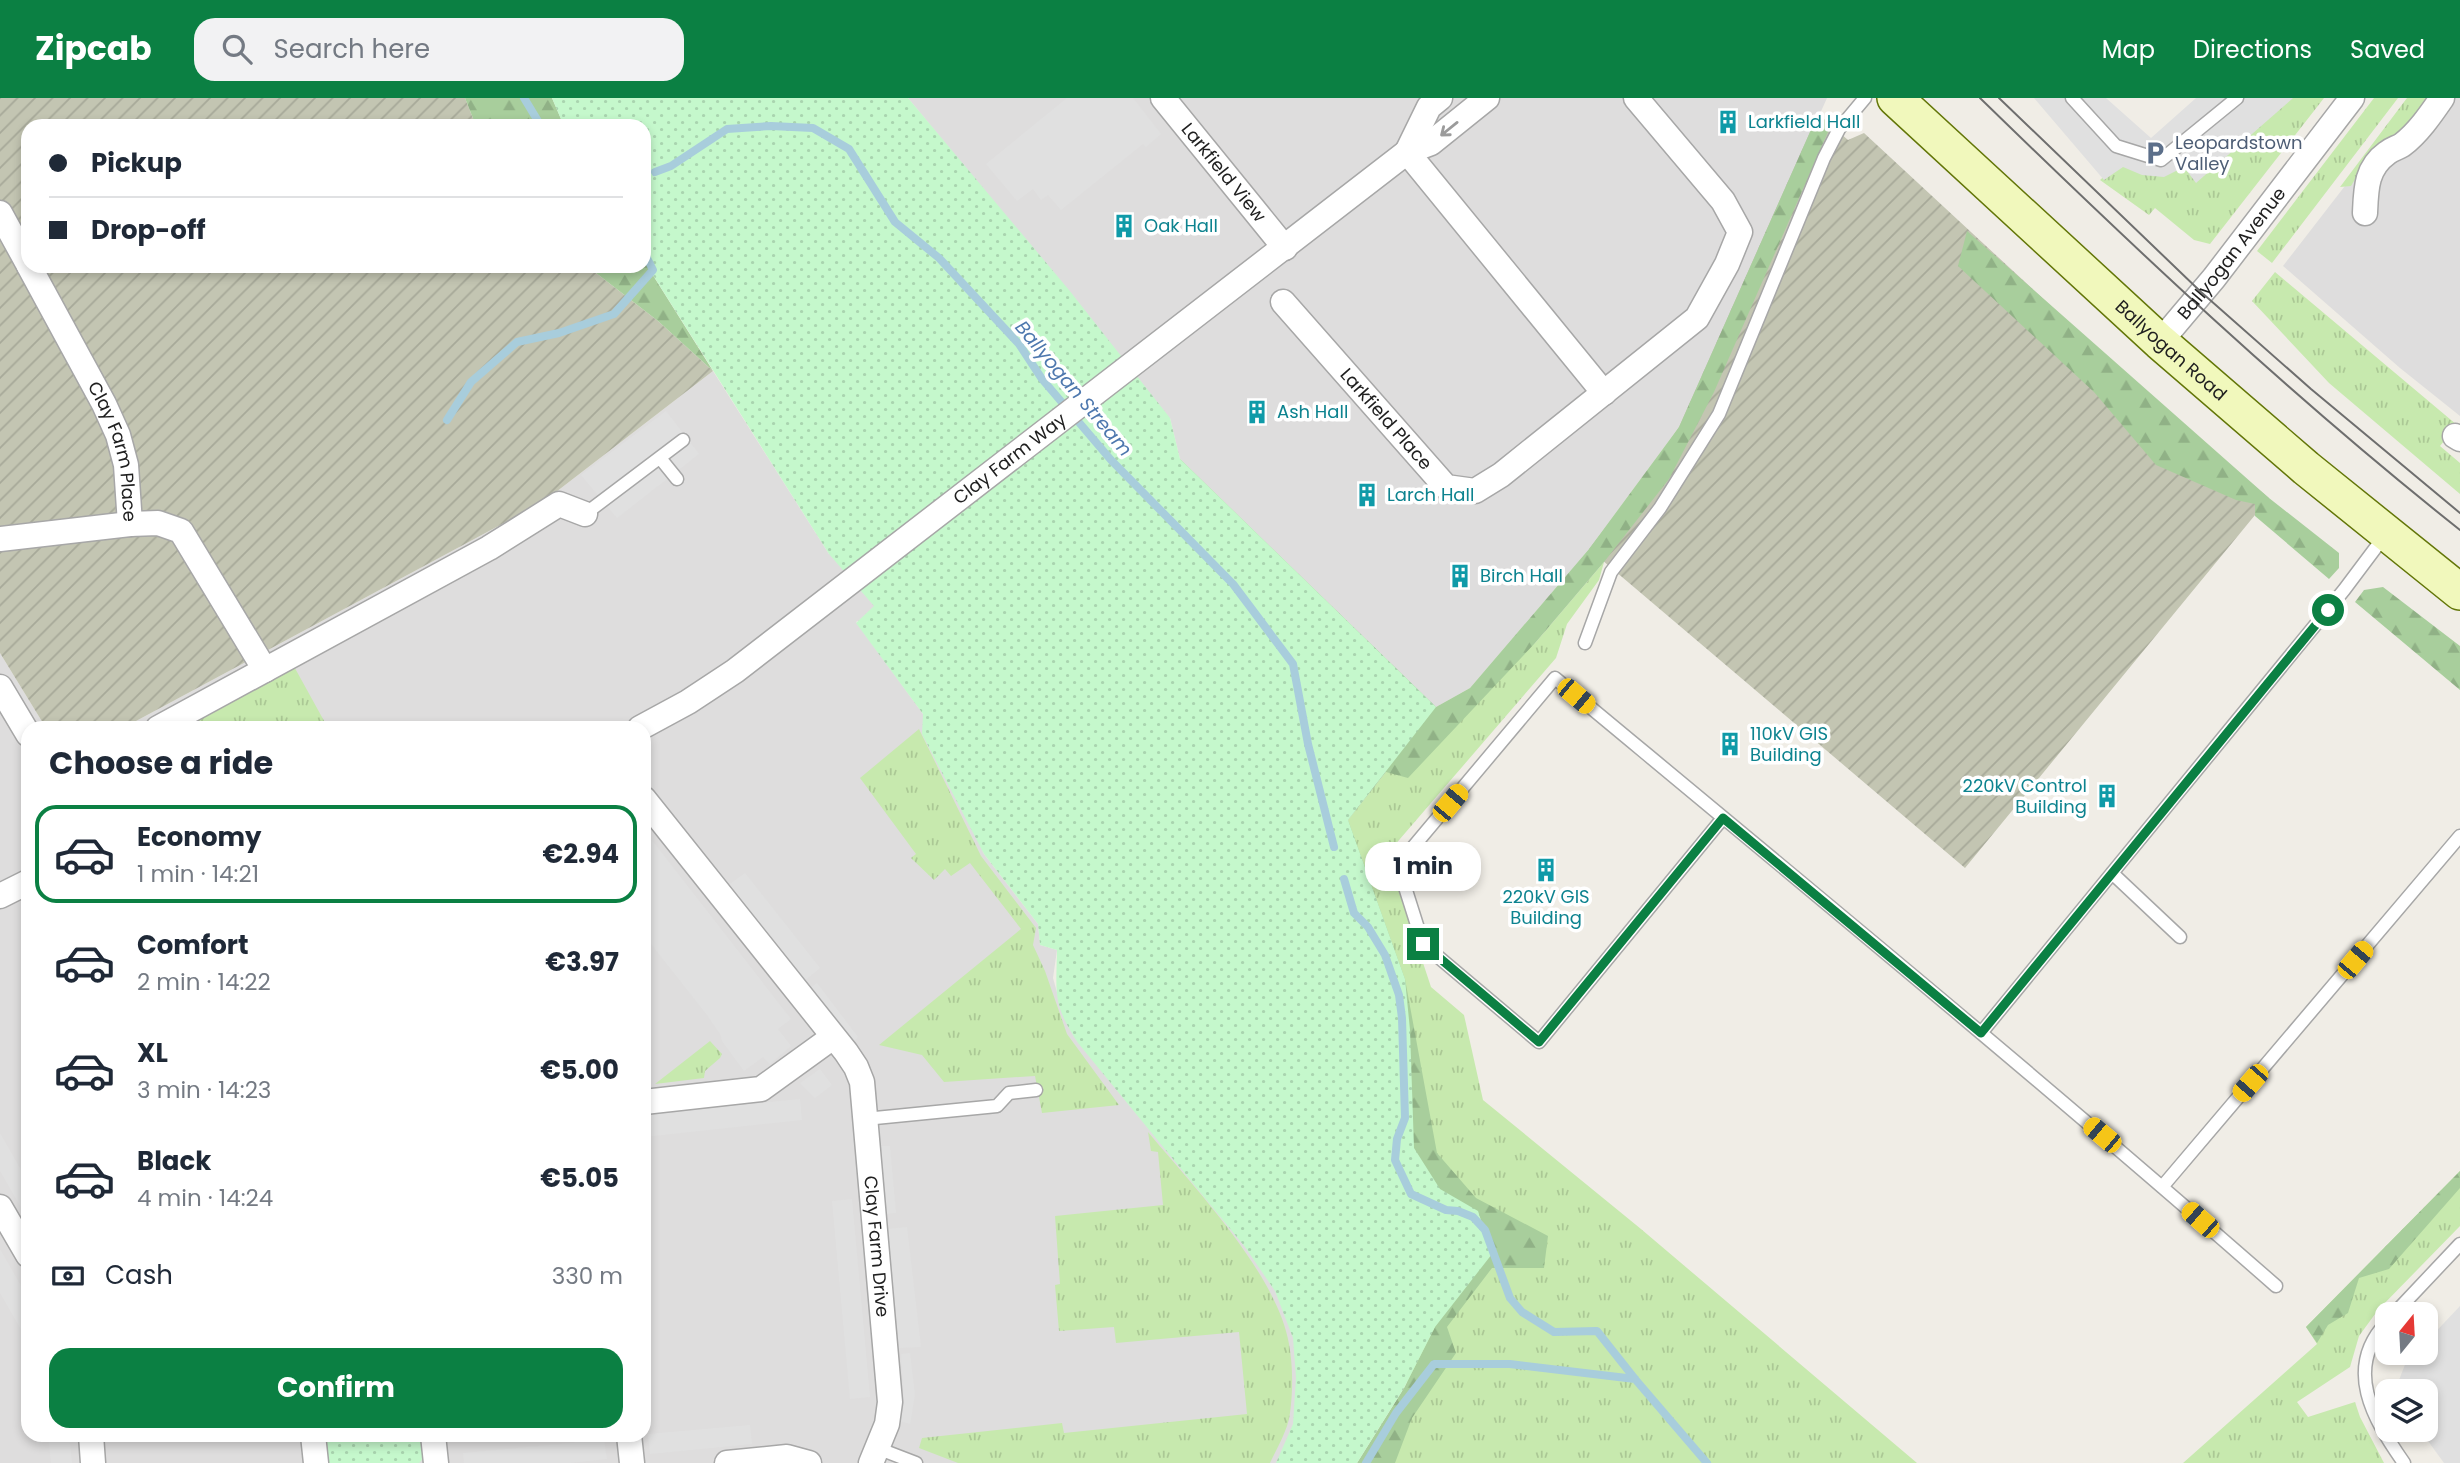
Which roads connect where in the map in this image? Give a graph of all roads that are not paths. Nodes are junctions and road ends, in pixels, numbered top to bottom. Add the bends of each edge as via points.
1 (1163, 98) edge
2 (1440, 98) edge
3 (1487, 98) edge
4 (1636, 98) edge
5 (1864, 98) edge
6 (1895, 98) edge
7 (2072, 98) edge
8 (2237, 98) edge
9 (2352, 98) edge
10 (2442, 98) edge
11 (1407, 152) junction
12 (0, 213) edge
13 (2365, 213) dead end
14 (1286, 247) junction
15 (21, 252) edge
16 (32, 273) edge
17 (1283, 302) dead end
18 (2160, 342) junction
19 (1604, 393) junction
20 (683, 440) dead end
21 (660, 458) junction
22 (677, 479) dead end
23 (585, 514) joint
24 (130, 524) junction
25 (2386, 534) junction
26 (0, 539) edge
27 (2460, 592) edge
28 (1585, 643) dead end
29 (265, 670) junction
30 (0, 687) edge
31 (171, 721) edge
32 (21, 722) edge
33 (651, 722) edge
34 (651, 808) edge
35 (1723, 818) junction
36 (2460, 836) edge
37 (2112, 873) junction
38 (21, 886) edge
39 (0, 896) edge
40 (2180, 937) dead end
41 (1981, 1033) junction
42 (833, 1037) junction
43 (1036, 1090) dead end
44 (651, 1101) edge
45 (865, 1119) junction
46 (2162, 1186) junction
47 (0, 1208) edge
48 (21, 1243) edge
49 (2458, 1250) edge
50 (2276, 1286) dead end
51 (2406, 1302) edge
52 (2375, 1336) edge
53 (92, 1442) edge
54 (314, 1442) edge
55 (434, 1442) edge
56 (630, 1442) edge
57 (874, 1456) edge
58 (93, 1463) edge
59 (316, 1463) edge
60 (436, 1463) edge
61 (632, 1463) edge
62 (727, 1463) edge
63 (810, 1463) edge
64 (916, 1463) edge
65 (2404, 1463) edge

1 - 14 street, Larkfield View
2 - 11 street, Clay Farm Way via 1429,107
3 -> 11 street, Clay Farm Way via 1431,143
4 - 19 street, Larkfield Place via 1723,201 1740,232 1697,318
5 - 28 lane via 1839,129 1824,158 1719,414 1660,508 1611,572
6 - 18 street, Ballyogan Road
7 - 8 lane via 2116,146 2161,160
9 - 18 street, Ballyogan Avenue
10 - 13 street via 2402,144 2375,164 2367,180
11 - 14 street, Clay Farm Way
11 - 19 street
12 - 15 street, Clay Farm Place
14 - 33 street, Clay Farm Way via 735,671
16 - 24 street, Clay Farm Place via 118,435 126,466
17 - 19 street, Larkfield Place via 1446,487 1475,491
18 - 25 street, Ballyogan Road
20 - 21 lane
21 - 22 lane
21 - 23 lane
23 - 29 street via 559,504 489,548
24 - 26 street
24 - 29 street, Clay Farm Place via 158,523 181,531
25 - 27 street, Ballyogan Road
25 - 37 lane
29 - 31 street
30 - 32 street
34 - 42 street, Clay Farm Drive
35 - 35 lane via 1539,1042 1423,944 1398,865 1555,678
35 - 41 lane
36 - 46 lane
37 - 40 lane
37 - 41 lane
38 - 39 street
41 - 46 lane
42 - 44 street via 761,1089
42 - 45 street, Clay Farm Drive via 859,1074
43 - 45 lane via 1009,1093 998,1106
45 - 57 street, Clay Farm Drive via 890,1402
46 - 50 lane
47 - 48 street
49 - 51 lane
52 - 65 lane via 2363,1376 2370,1406
53 - 58 street
54 - 59 street
55 - 60 street
56 - 61 street
57 - 64 lane
62 - 63 street via 787,1457

